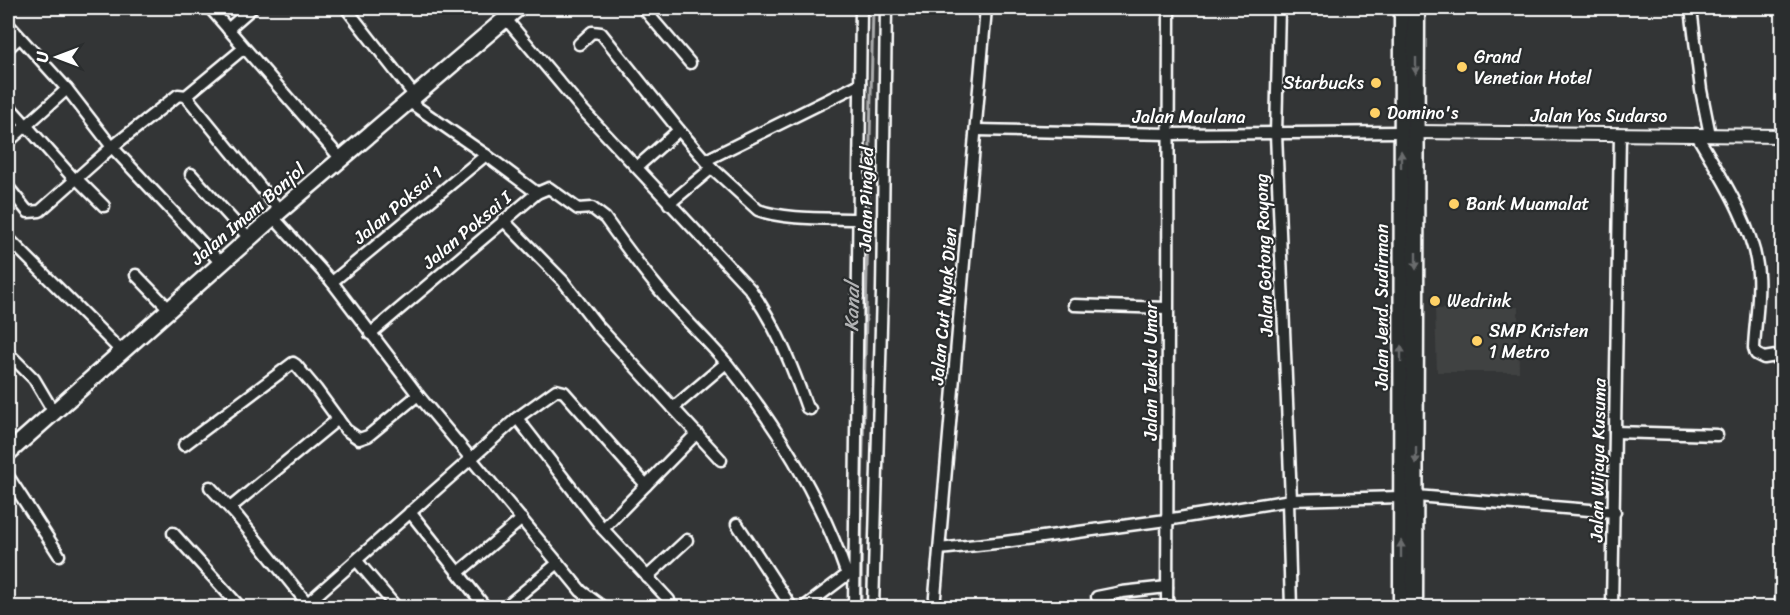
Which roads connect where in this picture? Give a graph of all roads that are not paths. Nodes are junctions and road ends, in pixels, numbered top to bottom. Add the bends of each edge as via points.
1 (210, 8) edge
2 (252, 8) edge
3 (346, 8) edge
4 (643, 8) edge
5 (861, 8) edge
6 (886, 8) edge
7 (986, 8) edge
8 (1168, 8) edge
9 (1280, 8) edge
10 (1403, 8) edge
11 (1416, 8) edge
12 (1691, 8) edge
13 (510, 12) edge
14 (8, 24) edge
15 (228, 29) junction
16 (20, 38) junction
17 (579, 44) dead end
18 (8, 48) edge
19 (244, 48) junction
20 (690, 63) dead end
21 (860, 84) junction
22 (67, 89) junction
23 (186, 96) junction
24 (411, 98) junction
25 (8, 105) edge
26 (25, 125) junction
27 (679, 130) junction
28 (976, 130) junction
29 (1409, 132) junction
30 (1169, 134) junction
31 (1276, 134) junction
32 (1620, 134) junction
33 (1696, 134) junction
34 (1710, 135) junction
35 (1782, 136) edge
36 (8, 142) edge
37 (112, 147) junction
38 (486, 155) junction
39 (341, 159) junction
40 (709, 164) junction
41 (637, 167) junction
42 (191, 174) dead end
43 (75, 178) junction
44 (8, 189) edge
45 (537, 193) junction
46 (669, 204) junction
47 (104, 206) dead end
48 (277, 214) junction
49 (858, 219) junction
50 (503, 220) junction
51 (8, 238) edge
52 (249, 238) junction
53 (221, 263) junction
54 (136, 274) dead end
55 (332, 282) junction
56 (1074, 305) dead end
57 (1167, 308) junction
58 (169, 309) junction
59 (370, 334) junction
60 (122, 352) junction
61 (8, 353) edge
62 (1782, 355) edge
63 (726, 363) junction
64 (418, 395) junction
65 (673, 408) junction
66 (810, 409) dead end
67 (53, 411) junction
68 (517, 418) junction
69 (338, 419) junction
70 (1615, 432) junction
71 (697, 433) junction
72 (1717, 435) dead end
73 (184, 445) dead end
74 (9, 449) edge
75 (471, 460) junction
76 (721, 460) dead end
77 (8, 476) edge
78 (646, 485) junction
79 (210, 487) dead end
80 (1408, 496) junction
81 (1290, 501) junction
82 (230, 508) junction
83 (410, 512) junction
84 (1615, 512) junction
85 (522, 519) junction
86 (1166, 520) junction
87 (737, 524) dead end
88 (603, 529) junction
89 (173, 533) dead end
90 (687, 540) dead end
91 (939, 549) junction
92 (59, 555) dead end
93 (357, 561) junction
94 (558, 563) junction
95 (1782, 567) edge
96 (459, 572) junction
97 (851, 572) junction
98 (647, 578) junction
99 (1167, 587) junction
100 (1097, 597) dead end
101 (669, 600) dead end
102 (305, 605) edge
103 (596, 605) edge
104 (240, 608) edge
105 (397, 608) edge
106 (486, 608) edge
107 (504, 608) edge
108 (792, 608) edge
109 (803, 608) edge
110 (854, 608) edge
111 (873, 608) edge
112 (934, 608) edge
113 (1167, 608) edge
114 (1291, 608) edge
115 (1402, 608) edge
116 (1414, 608) edge
117 (1612, 608) edge
118 (1781, 608) edge

1 - 15 street
2 - 15 street
3 - 24 street, Jalan Poksai I
4 - 20 street
5 - 21 street
6 - 111 street, Jalan Pingled
7 - 28 street, Jalan Cut Nyak Dien
8 - 30 street, Jalan Teuku Umar
9 - 31 street, Jalan Gotong Royong
10 - 29 highway, Jalan Jend. Sudirman
11 -> 29 highway, Jalan Jend. Sudirman
12 - 34 street
13 - 24 main road, Jalan Imam Bonjol
13 - 41 street via 582,110
14 - 16 street
15 - 19 street
16 - 18 street
16 - 22 street
17 - 27 street via 592,32 601,33
19 - 23 street
19 - 39 street
21 - 40 street
21 - 49 street
22 - 26 street
22 - 37 street
23 - 37 street via 171,99
23 - 48 street
24 - 38 street, Jalan Poksai I
24 - 39 main road, Jalan Imam Bonjol
25 - 26 street
26 - 36 street
26 - 43 street
27 - 40 street
27 - 41 street
28 - 30 street, Jalan Maulana
28 - 91 street, Jalan Cut Nyak Dien
29 - 31 street, Jalan Maulana
29 - 32 street, Jalan Yos Sudarso
29 - 80 highway, Jalan Jend. Sudirman
30 - 31 street, Jalan Maulana
30 - 57 street, Jalan Teuku Umar
31 - 81 street, Jalan Gotong Royong
32 - 33 street, Jalan Yos Sudarso
32 - 70 street, Jalan Wijaya Kusuma
33 - 34 street, Jalan Yos Sudarso
33 - 62 street via 1730,192 1754,254 1758,273 1756,354 1764,358
34 - 35 street, Jalan Yos Sudarso
37 - 43 street
37 - 53 street
38 - 45 street, Jalan Poksai I
38 - 55 street, Jalan Poksai 1
39 - 48 main road, Jalan Imam Bonjol
40 - 46 street
40 - 49 street via 766,213
41 - 46 street
42 - 52 street
43 - 44 street via 34,213 28,212
43 - 47 street
45 - 50 street, Jalan Poksai I
45 - 63 street via 549,188 578,209 592,208 598,212
46 - 66 street via 762,306
48 - 52 main road, Jalan Imam Bonjol
48 - 55 street
49 - 97 street
50 - 59 street, Jalan Poksai I
50 - 65 street via 563,280 597,325
51 - 60 street
52 - 53 main road, Jalan Imam Bonjol
53 - 58 main road, Jalan Imam Bonjol
54 - 58 street
55 - 59 street
56 - 57 street
57 - 86 street, Jalan Teuku Umar
58 - 60 main road, Jalan Imam Bonjol
59 - 64 street
60 - 67 main road, Jalan Imam Bonjol
61 - 67 street via 34,379
63 - 65 street
63 - 97 street via 778,433
64 - 69 street via 363,439 354,437
64 - 75 street
65 - 71 street
67 - 74 main road, Jalan Imam Bonjol
68 - 75 street
68 - 78 street via 551,393 562,390
68 - 88 street
69 - 73 street via 293,363
69 - 82 street
70 - 72 street
70 - 84 street, Jalan Wijaya Kusuma
71 - 76 street
71 - 78 street
75 - 83 street
75 - 85 street
77 - 92 street
78 - 88 street
79 - 82 street
80 - 81 street
80 - 84 street
115 -> 80 highway, Jalan Jend. Sudirman
80 - 116 highway, Jalan Jend. Sudirman
81 - 86 street
81 - 114 street, Jalan Gotong Royong
82 - 102 street
83 - 93 street
83 - 96 street
84 - 117 street, Jalan Wijaya Kusuma
85 - 94 street
85 - 96 street
86 - 91 street
86 - 99 street, Jalan Teuku Umar
87 - 108 street
88 - 98 street
89 - 104 street
90 - 98 street
91 - 112 street, Jalan Cut Nyak Dien
93 - 102 street
93 - 105 street
94 - 103 street
94 - 107 street
95 - 118 street
96 - 106 street
97 - 109 street
97 - 110 street
98 - 101 street
99 - 100 street
99 - 113 street, Jalan Teuku Umar

